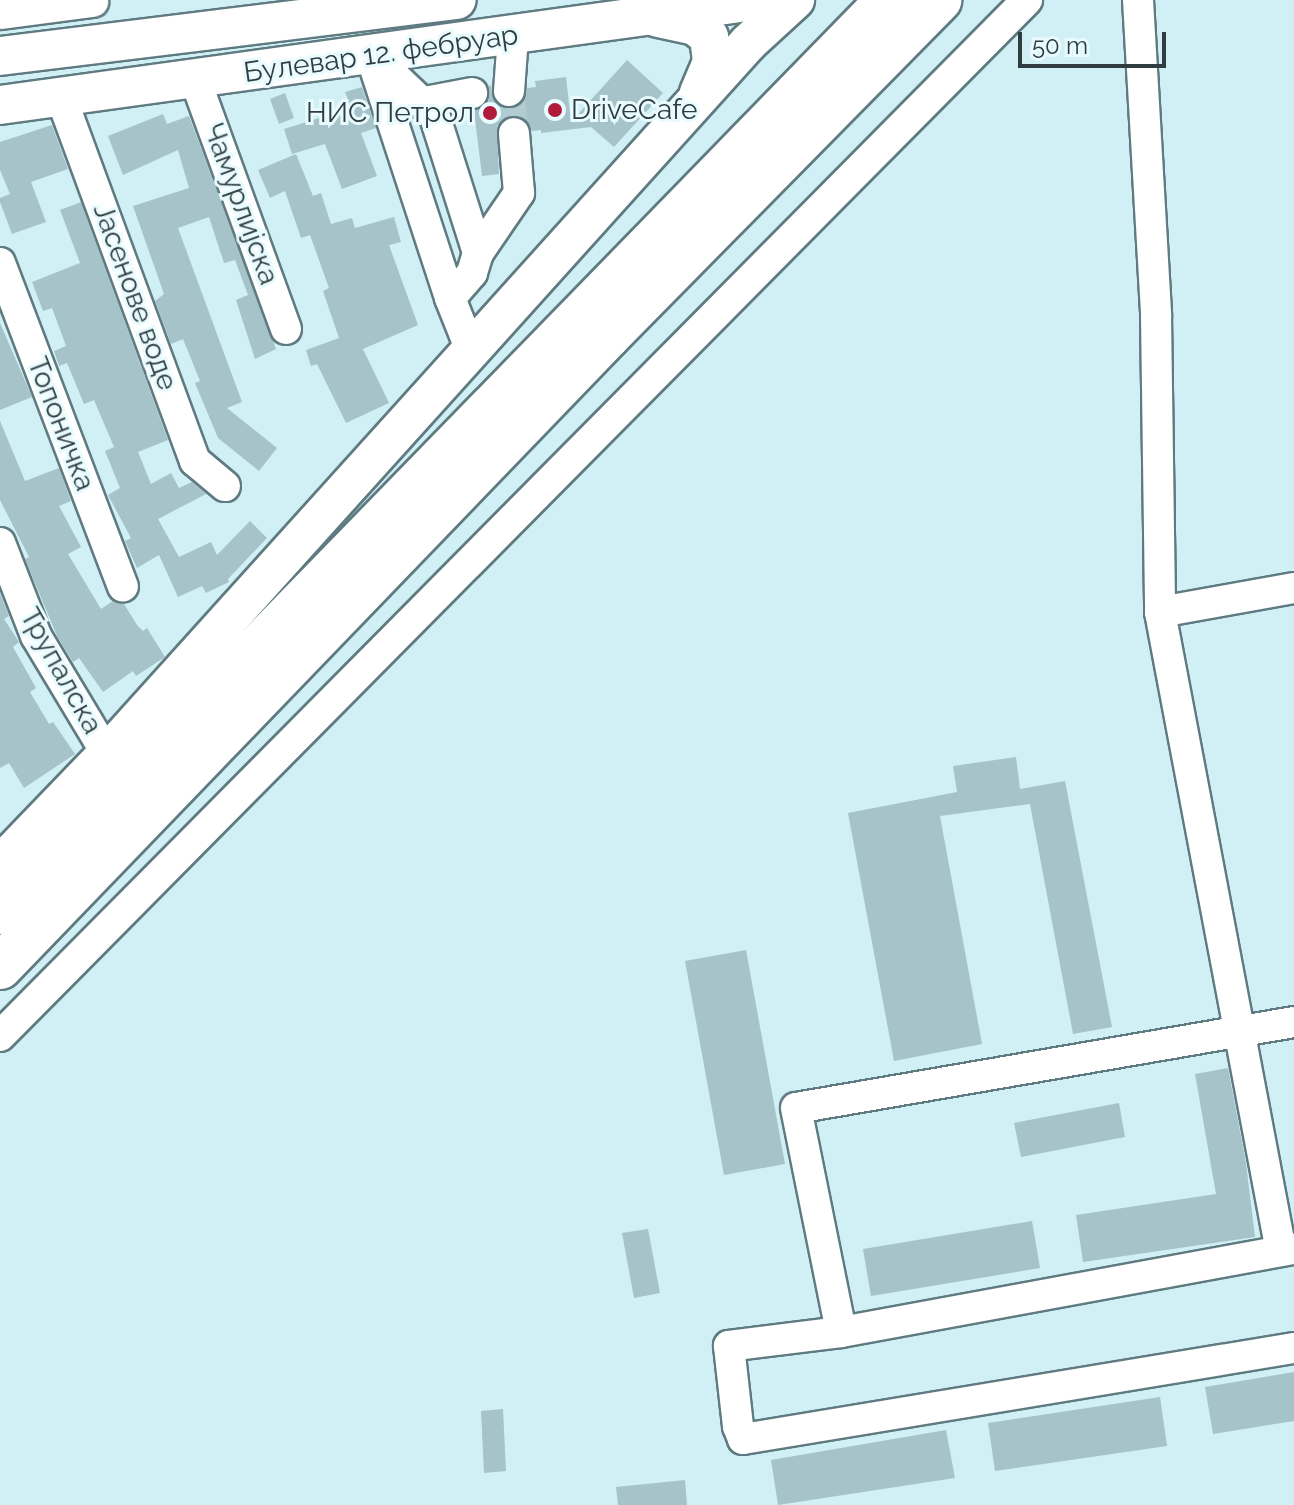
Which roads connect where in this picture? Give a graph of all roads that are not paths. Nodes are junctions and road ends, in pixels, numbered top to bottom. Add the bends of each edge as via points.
1 (457, 0) edge
2 (761, 0) edge
3 (795, 0) edge
4 (888, 0) edge
5 (939, 0) edge
6 (1027, 0) edge
7 (1138, 0) edge
8 (93, 1) edge
9 (0, 14) edge
10 (652, 17) junction
11 (513, 36) junction
12 (101, 42) junction
13 (377, 55) junction
14 (0, 56) edge
15 (195, 79) junction
16 (507, 88) tunnel mouth
17 (472, 93) dead end
18 (61, 97) junction
19 (425, 102) junction
20 (0, 105) edge
21 (692, 106) junction
22 (514, 133) tunnel mouth
23 (478, 253) junction
24 (0, 263) edge
25 (450, 298) junction
26 (286, 329) dead end
27 (470, 348) junction
28 (225, 486) dead end
29 (0, 543) edge
30 (123, 586) dead end
31 (1294, 588) edge
32 (1160, 612) junction
33 (107, 754) junction
34 (0, 865) edge
35 (0, 912) edge
36 (0, 967) edge
37 (1294, 1022) edge
38 (1237, 1032) junction
39 (0, 1036) edge
40 (1287, 1250) edge
41 (841, 1332) junction
42 (1294, 1348) edge

1 - 12 main road, Булевар 12. фебруар
2 - 10 main road, Булевар 12. фебруар
3 - 21 main road
4 - 35 highway
5 - 36 highway
6 - 39 street
7 - 32 street via 1156,316
8 - 9 street
8 - 12 street
10 - 11 main road, Булевар 12. фебруар
10 - 21 main road via 695,26 709,37 712,62
11 - 13 main road, Булевар 12. фебруар
11 - 16 street
12 - 14 main road, Булевар 12. фебруар
13 - 15 main road, Булевар 12. фебруар
13 - 19 street
13 - 25 street
15 - 18 main road, Булевар 12. фебруар
15 - 26 street, Чамурлијска
17 - 19 street
18 - 20 main road, Булевар 12. фебруар
18 - 28 street, Јасенове воде via 195,461
19 - 23 street via 434,114
21 - 27 main road
22 - 23 street via 519,193
23 - 25 street via 472,273
24 - 30 street, Топоничка
25 - 27 street
27 - 33 main road
29 - 33 street, Трупалска via 36,636
31 - 32 street
32 - 38 street
33 - 34 main road
37 - 38 street
38 - 40 street
38 - 41 street via 796,1108
40 - 41 street
41 - 42 street via 729,1346 743,1439

